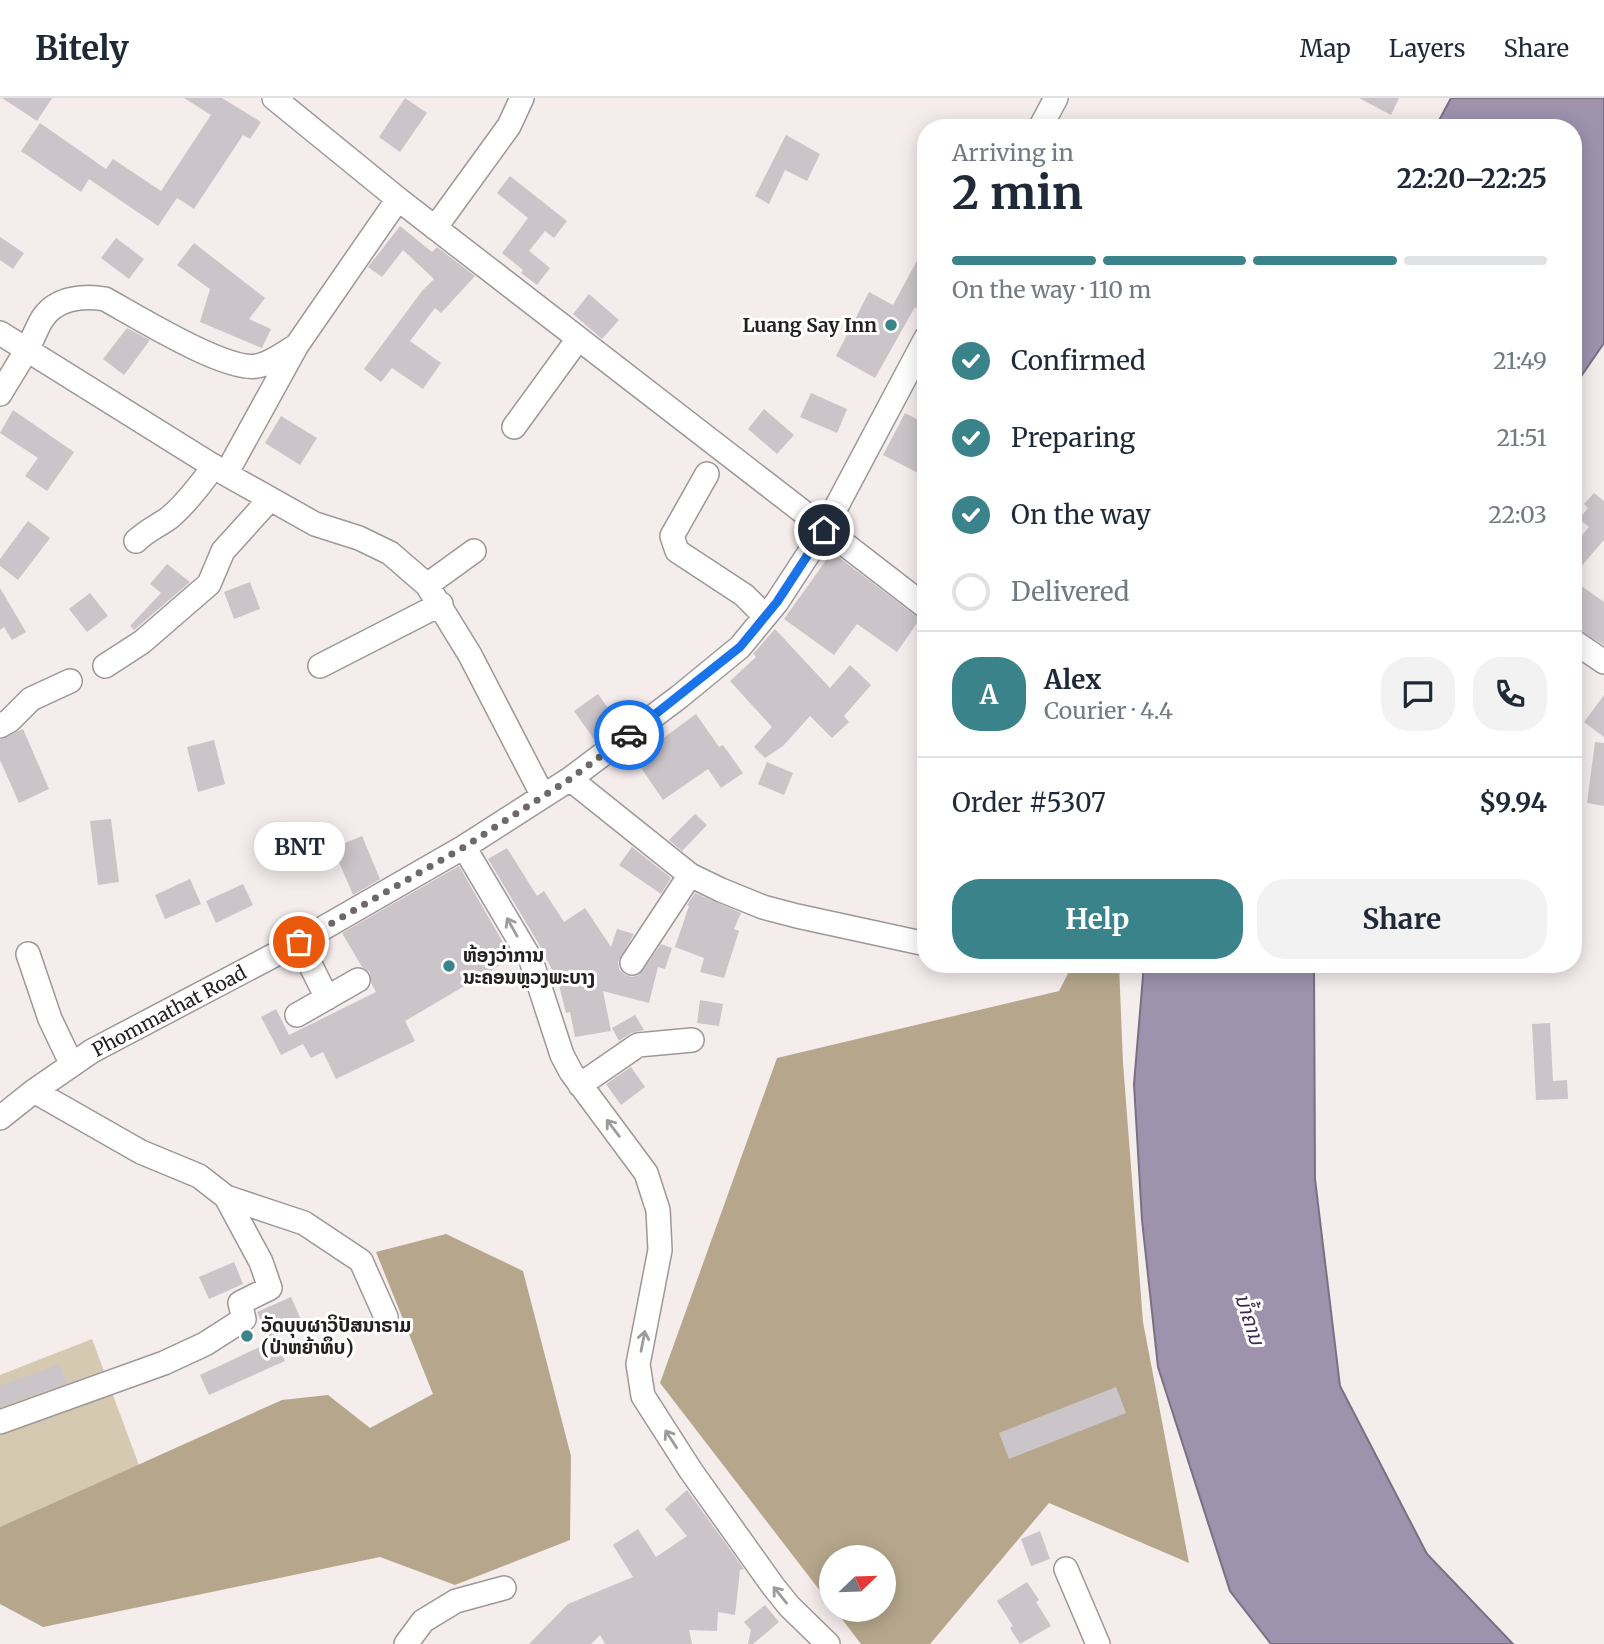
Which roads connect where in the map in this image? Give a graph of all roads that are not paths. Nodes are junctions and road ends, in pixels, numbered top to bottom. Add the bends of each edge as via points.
1 (274, 98) edge
2 (522, 98) edge
3 (1056, 98) edge
4 (1045, 119) edge
5 (398, 200) junction
6 (435, 228) junction
7 (0, 333) edge
8 (578, 339) junction
9 (297, 345) junction
10 (27, 351) junction
11 (917, 355) edge
12 (0, 394) edge
13 (514, 427) dead end
14 (220, 470) junction
15 (708, 474) dead end
16 (270, 499) junction
17 (824, 530) junction
18 (136, 541) dead end
19 (474, 551) dead end
20 (427, 585) junction
21 (917, 600) edge
22 (441, 604) junction
23 (765, 616) junction
24 (1582, 646) edge
25 (1604, 662) edge
26 (105, 666) dead end
27 (320, 666) dead end
28 (70, 681) dead end
29 (0, 726) edge
30 (570, 779) junction
31 (543, 796) junction
32 (464, 847) junction
33 (690, 875) junction
34 (299, 942) junction
35 (917, 942) edge
36 (28, 954) dead end
37 (632, 963) dead end
38 (358, 980) dead end
39 (327, 998) junction
40 (297, 1015) dead end
41 (692, 1040) dead end
42 (72, 1065) junction
43 (580, 1085) junction
44 (34, 1091) junction
45 (0, 1118) edge
46 (226, 1197) junction
47 (386, 1317) dead end
48 (0, 1422) edge
49 (1066, 1570) dead end
50 (504, 1588) dead end
51 (406, 1644) edge
52 (828, 1644) edge
53 (1098, 1644) edge

1 - 5 street
2 - 6 street via 509,125
3 - 4 street
5 - 6 street
5 - 9 street
6 - 8 street
7 - 10 street
8 - 13 street
8 - 17 street
9 - 10 street via 267,363 246,367 204,353 105,299 88,296 55,306 43,317
9 - 14 street
10 - 12 street
10 - 14 street
11 - 17 street, Phommathat Road
14 - 16 street
14 - 18 street via 170,517
15 - 23 street via 672,536 674,545 744,595
16 - 20 street via 315,524 390,553
16 - 26 street via 223,551 209,584 142,642
17 - 21 street
17 - 23 street, Phommathat Road
19 - 20 street
20 - 22 street
22 - 27 street
22 - 31 street
23 - 30 street, Phommathat Road via 740,647
24 - 25 street
28 - 29 street via 31,699
30 - 31 street, Phommathat Road
30 - 33 street
31 - 32 street, Phommathat Road
32 - 34 street, Phommathat Road
43 -> 32 street via 562,1055 531,961
33 - 35 street via 763,906
33 - 37 street
34 - 39 street
34 - 42 street, Phommathat Road
36 - 42 street via 50,1019
38 - 39 street
39 - 40 street
41 - 43 street via 638,1045
42 - 44 street, Phommathat Road
52 -> 43 street via 772,1586 691,1471 640,1385 638,1364 660,1250 658,1210 646,1173
44 - 45 street, Phommathat Road
44 - 46 street via 141,1152 199,1176
46 - 47 street via 304,1223 361,1261
46 - 48 street via 270,1288 240,1303 244,1319 164,1363
49 - 53 street
50 - 51 street via 456,1601 423,1621

